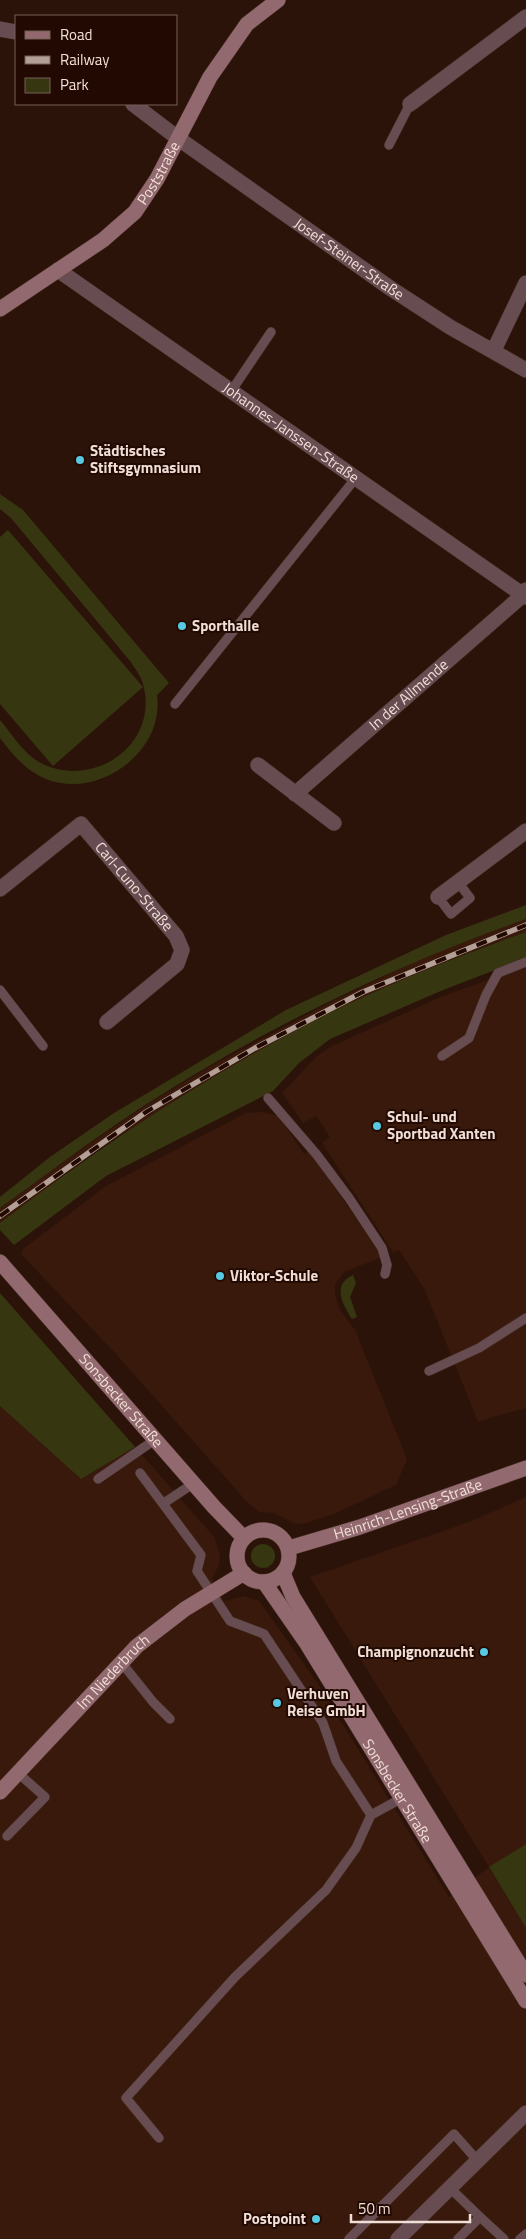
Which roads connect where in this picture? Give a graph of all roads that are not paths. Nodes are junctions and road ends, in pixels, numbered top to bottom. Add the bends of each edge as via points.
1 (278, 0) edge
2 (526, 17) edge
3 (0, 29) edge
4 (15, 32) edge
5 (410, 104) joint
6 (134, 105) edge
7 (179, 139) junction
8 (389, 145) dead end
9 (58, 270) junction
10 (526, 283) edge
11 (0, 309) edge
12 (271, 332) dead end
13 (494, 350) junction
14 (526, 370) edge
15 (232, 390) junction
16 (355, 478) junction
17 (525, 594) edge
18 (175, 704) dead end
19 (258, 765) dead end
20 (295, 794) junction
21 (334, 823) dead end
22 (526, 831) edge
23 (458, 882) junction
24 (0, 889) edge
25 (438, 897) joint
26 (526, 962) edge
27 (0, 990) edge
28 (107, 1022) dead end
29 (42, 1046) dead end
30 (442, 1056) dead end
31 (268, 1098) dead end
32 (0, 1262) edge
33 (385, 1274) dead end
34 (526, 1318) edge
35 (429, 1371) dead end
36 (156, 1439) junction
37 (526, 1468) edge
38 (140, 1473) dead end
39 (98, 1479) dead end
40 (194, 1483) junction
41 (164, 1504) junction
42 (244, 1538) junction
43 (289, 1548) junction
44 (244, 1573) junction
45 (283, 1573) junction
46 (264, 1582) junction
47 (212, 1593) junction
48 (121, 1662) junction
49 (170, 1719) dead end
50 (18, 1773) junction
51 (0, 1792) edge
52 (407, 1796) junction
53 (371, 1814) junction
54 (8, 1836) dead end
55 (526, 1975) edge
56 (526, 2001) edge
57 (526, 2113) edge
58 (159, 2138) dead end
59 (477, 2160) junction
60 (450, 2188) junction
61 (480, 2217) junction
62 (526, 2234) edge
63 (349, 2239) edge
64 (398, 2239) edge
65 (458, 2239) edge
66 (504, 2239) edge
67 (520, 2239) edge

1 - 7 street, Poststraße via 247,24 210,77
2 - 5 street
3 - 4 street
5 - 8 lane
6 - 7 street, Josef-Steiner-Straße
7 - 9 street, Poststraße via 135,212 103,240
7 - 13 street, Josef-Steiner-Straße via 390,288 450,327
9 - 11 street, Poststraße
9 - 15 street, Johannes-Janssen-Straße
10 - 13 street
12 - 15 lane
13 - 14 street, Josef-Steiner-Straße
15 - 16 street, Johannes-Janssen-Straße
16 - 17 street, Johannes-Janssen-Straße
16 - 18 lane
17 - 20 street, In der Allmende
19 - 20 street
20 - 21 street
22 - 23 street
23 - 25 street
23 - 25 lane via 470,898 451,914
24 - 28 street, Carl-Cuno-Straße via 81,824 176,936 182,950 177,964
26 - 30 lane via 498,973 469,1038
27 - 29 lane
31 - 33 lane via 349,1198 382,1248 387,1265
32 - 36 street, Sonsbecker Straße
34 - 35 lane via 479,1348
36 - 39 lane
36 - 40 street, Sonsbecker Straße
37 - 43 street, Heinrich-Lensing-Straße via 360,1528
38 - 41 lane
40 - 41 lane
40 - 42 street, Sonsbecker Straße
41 - 47 lane via 202,1554 197,1571
42 - 43 street via 256,1530 268,1530 278,1534
42 - 44 street via 237,1558
43 - 45 street via 289,1561
44 - 46 street via 253,1580
44 - 47 street, Im Niederbruch
45 - 46 street
45 - 52 street, Sonsbecker Straße via 293,1597
46 - 52 street, Sonsbecker Straße
47 - 48 street, Im Niederbruch via 158,1629
47 - 53 lane via 230,1621 264,1634 323,1724 336,1761
48 - 49 lane
48 - 50 street, Im Niederbruch
50 - 51 street, Im Niederbruch
50 - 54 lane via 45,1797
52 - 53 lane
52 - 55 street, Sonsbecker Straße
52 - 56 street, Sonsbecker Straße
53 - 58 lane via 356,1848 326,1890 236,1977 126,2098
57 - 59 street
59 - 60 street
59 - 63 lane via 454,2134
60 - 61 lane
60 - 64 street
61 - 65 lane
61 - 66 lane
62 - 67 lane

